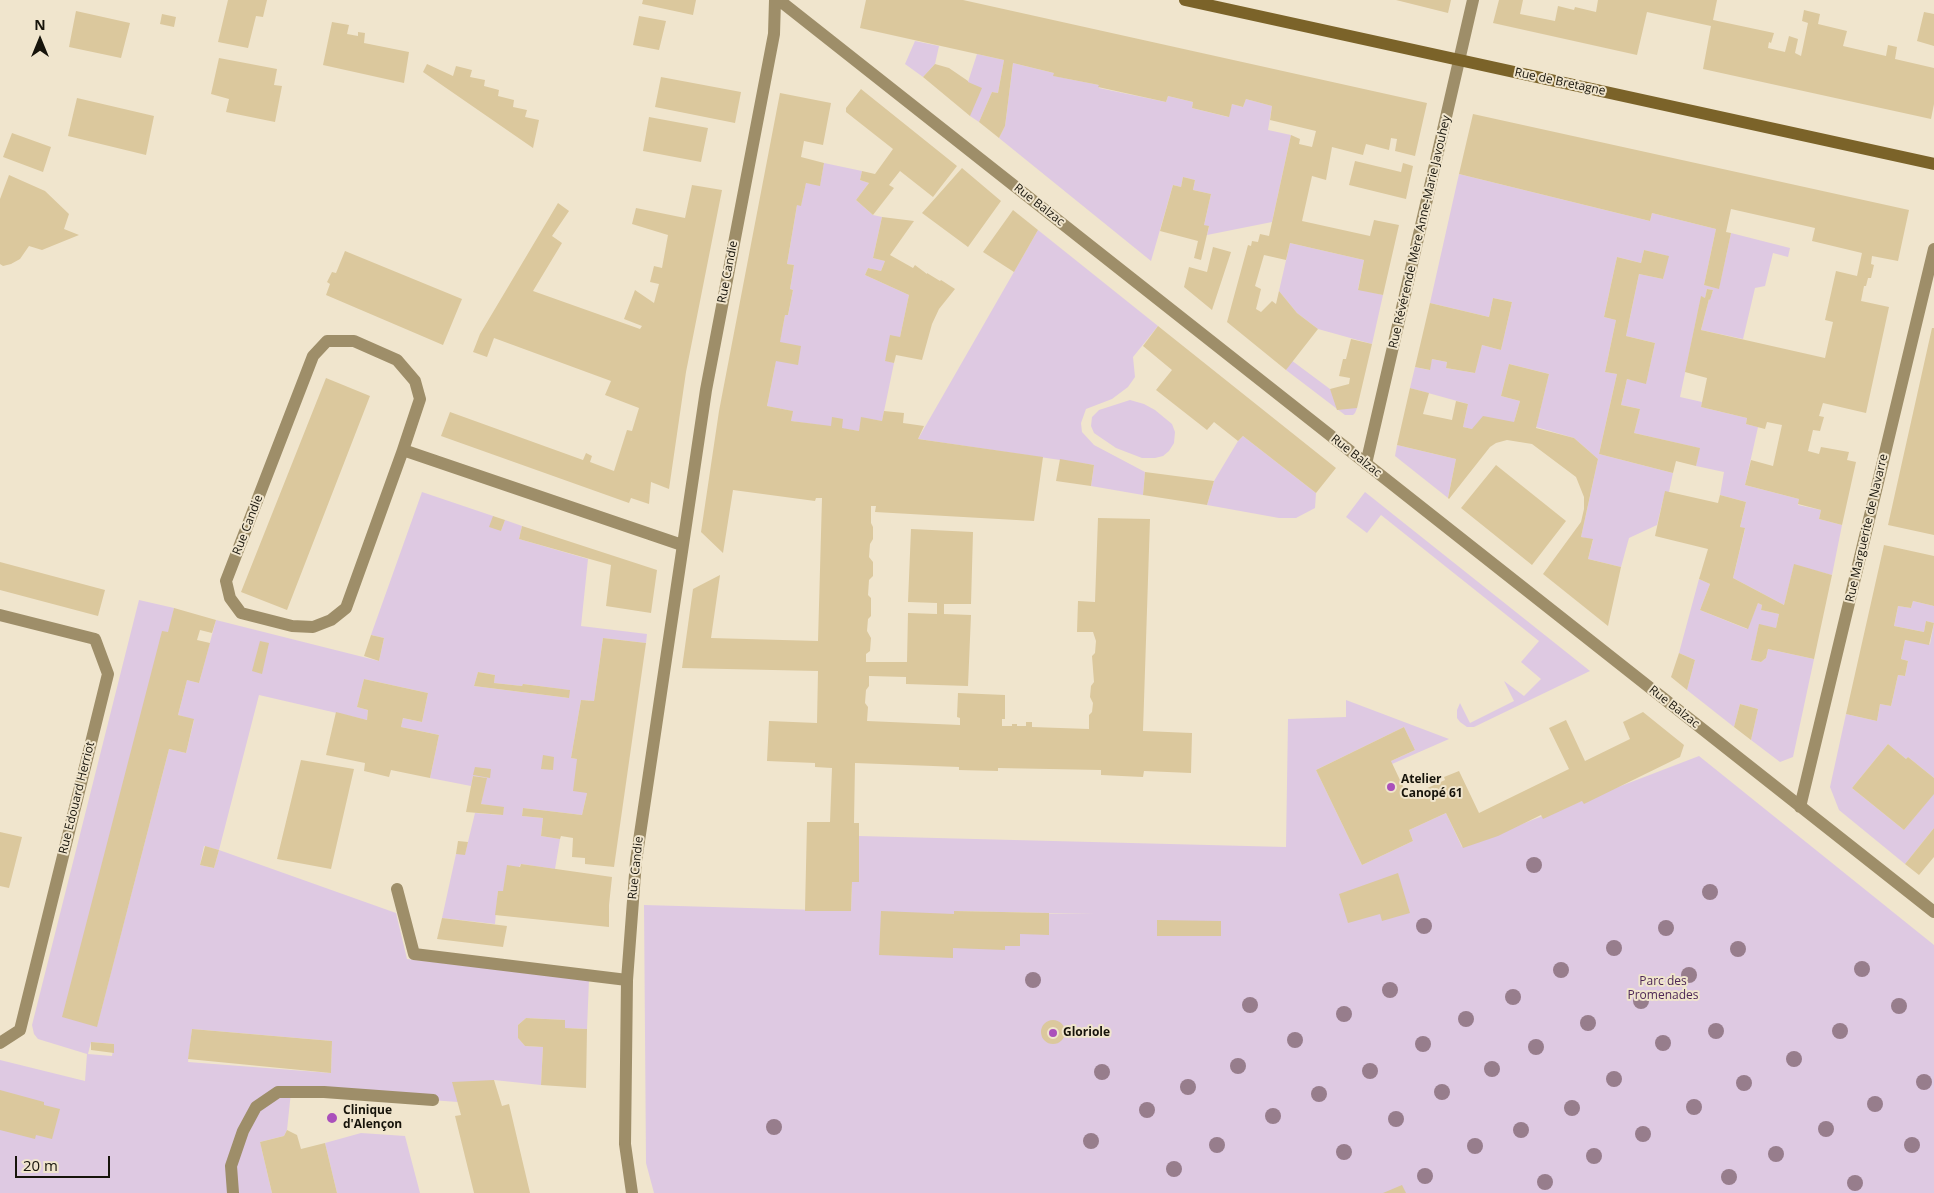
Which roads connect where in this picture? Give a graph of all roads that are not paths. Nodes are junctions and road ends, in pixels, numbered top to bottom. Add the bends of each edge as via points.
1 (777, 0) edge
2 (1185, 0) edge
3 (1473, 0) edge
4 (1460, 60) junction
5 (1934, 164) edge
6 (1934, 249) edge
7 (403, 450) junction
8 (1366, 464) junction
9 (682, 545) junction
10 (0, 615) edge
11 (1800, 807) junction
12 (397, 889) dead end
13 (1934, 912) edge
14 (627, 980) junction
15 (0, 1043) edge
16 (433, 1100) dead end
17 (234, 1193) edge
18 (632, 1193) edge

1 - 8 street, Rue Balzac
1 - 9 street, Rue Candie via 774,34 706,390
2 - 4 street, Rue de Bretagne
3 - 4 street, Rue Révérende Mère Anne-Marie Javouhey
4 - 5 street, Rue de Bretagne
4 - 8 street, Rue Révérende Mère Anne-Marie Javouhey
6 - 11 street, Rue Marguerite de Navarre
7 - 7 street, Rue Candie via 420,399 415,381 397,360 354,340 327,340 313,356 226,581 230,598 241,613 292,626 313,626 331,620 346,608
7 - 9 street
8 - 11 street, Rue Balzac
9 - 14 street, Rue Candie via 636,860
10 - 15 street, Rue Edouard Herriot via 95,639 108,674 20,1030
11 - 13 street, Rue Balzac
12 - 14 street via 414,954
14 - 18 street, Rue Candie via 625,1144
16 - 17 street via 278,1092 256,1107 243,1131 232,1166

